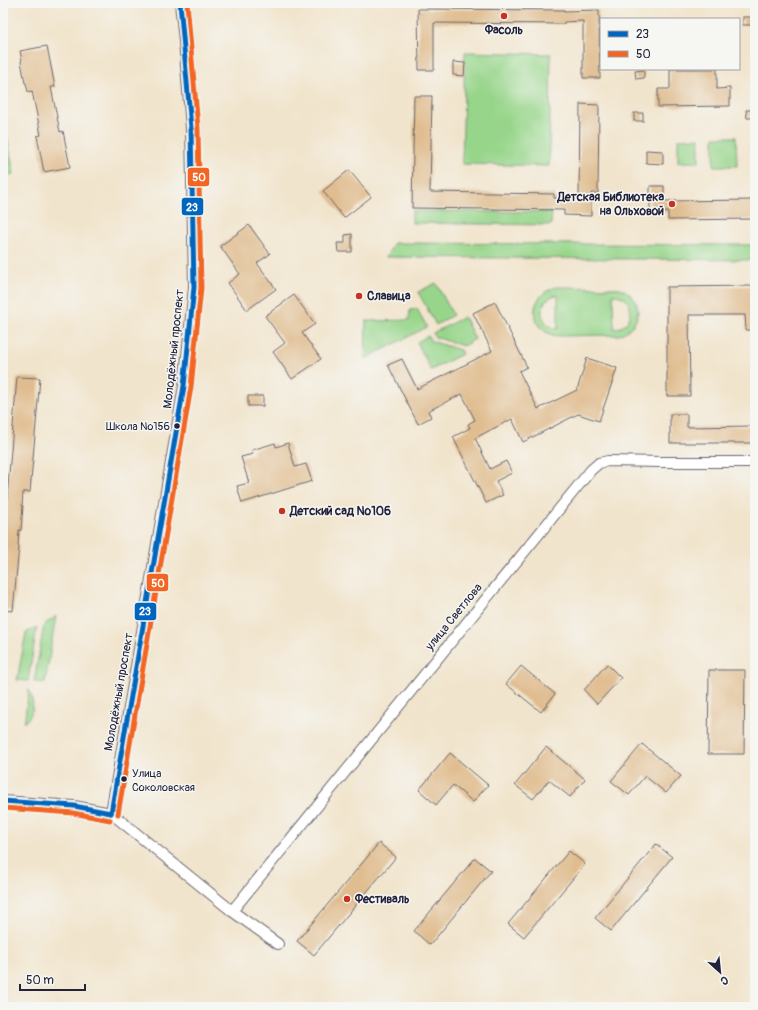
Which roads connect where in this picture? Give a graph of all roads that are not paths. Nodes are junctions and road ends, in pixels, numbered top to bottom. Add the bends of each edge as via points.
1 (180, 3) edge
2 (755, 462) edge
3 (3, 801) edge
4 (111, 813) junction
5 (232, 911) junction
6 (278, 944) dead end

1 - 4 street, Молодёжный проспект via 191,128 194,287 184,386
2 - 5 street, улица Светлова via 599,463
3 - 4 street via 74,806
4 - 5 street
5 - 6 street

